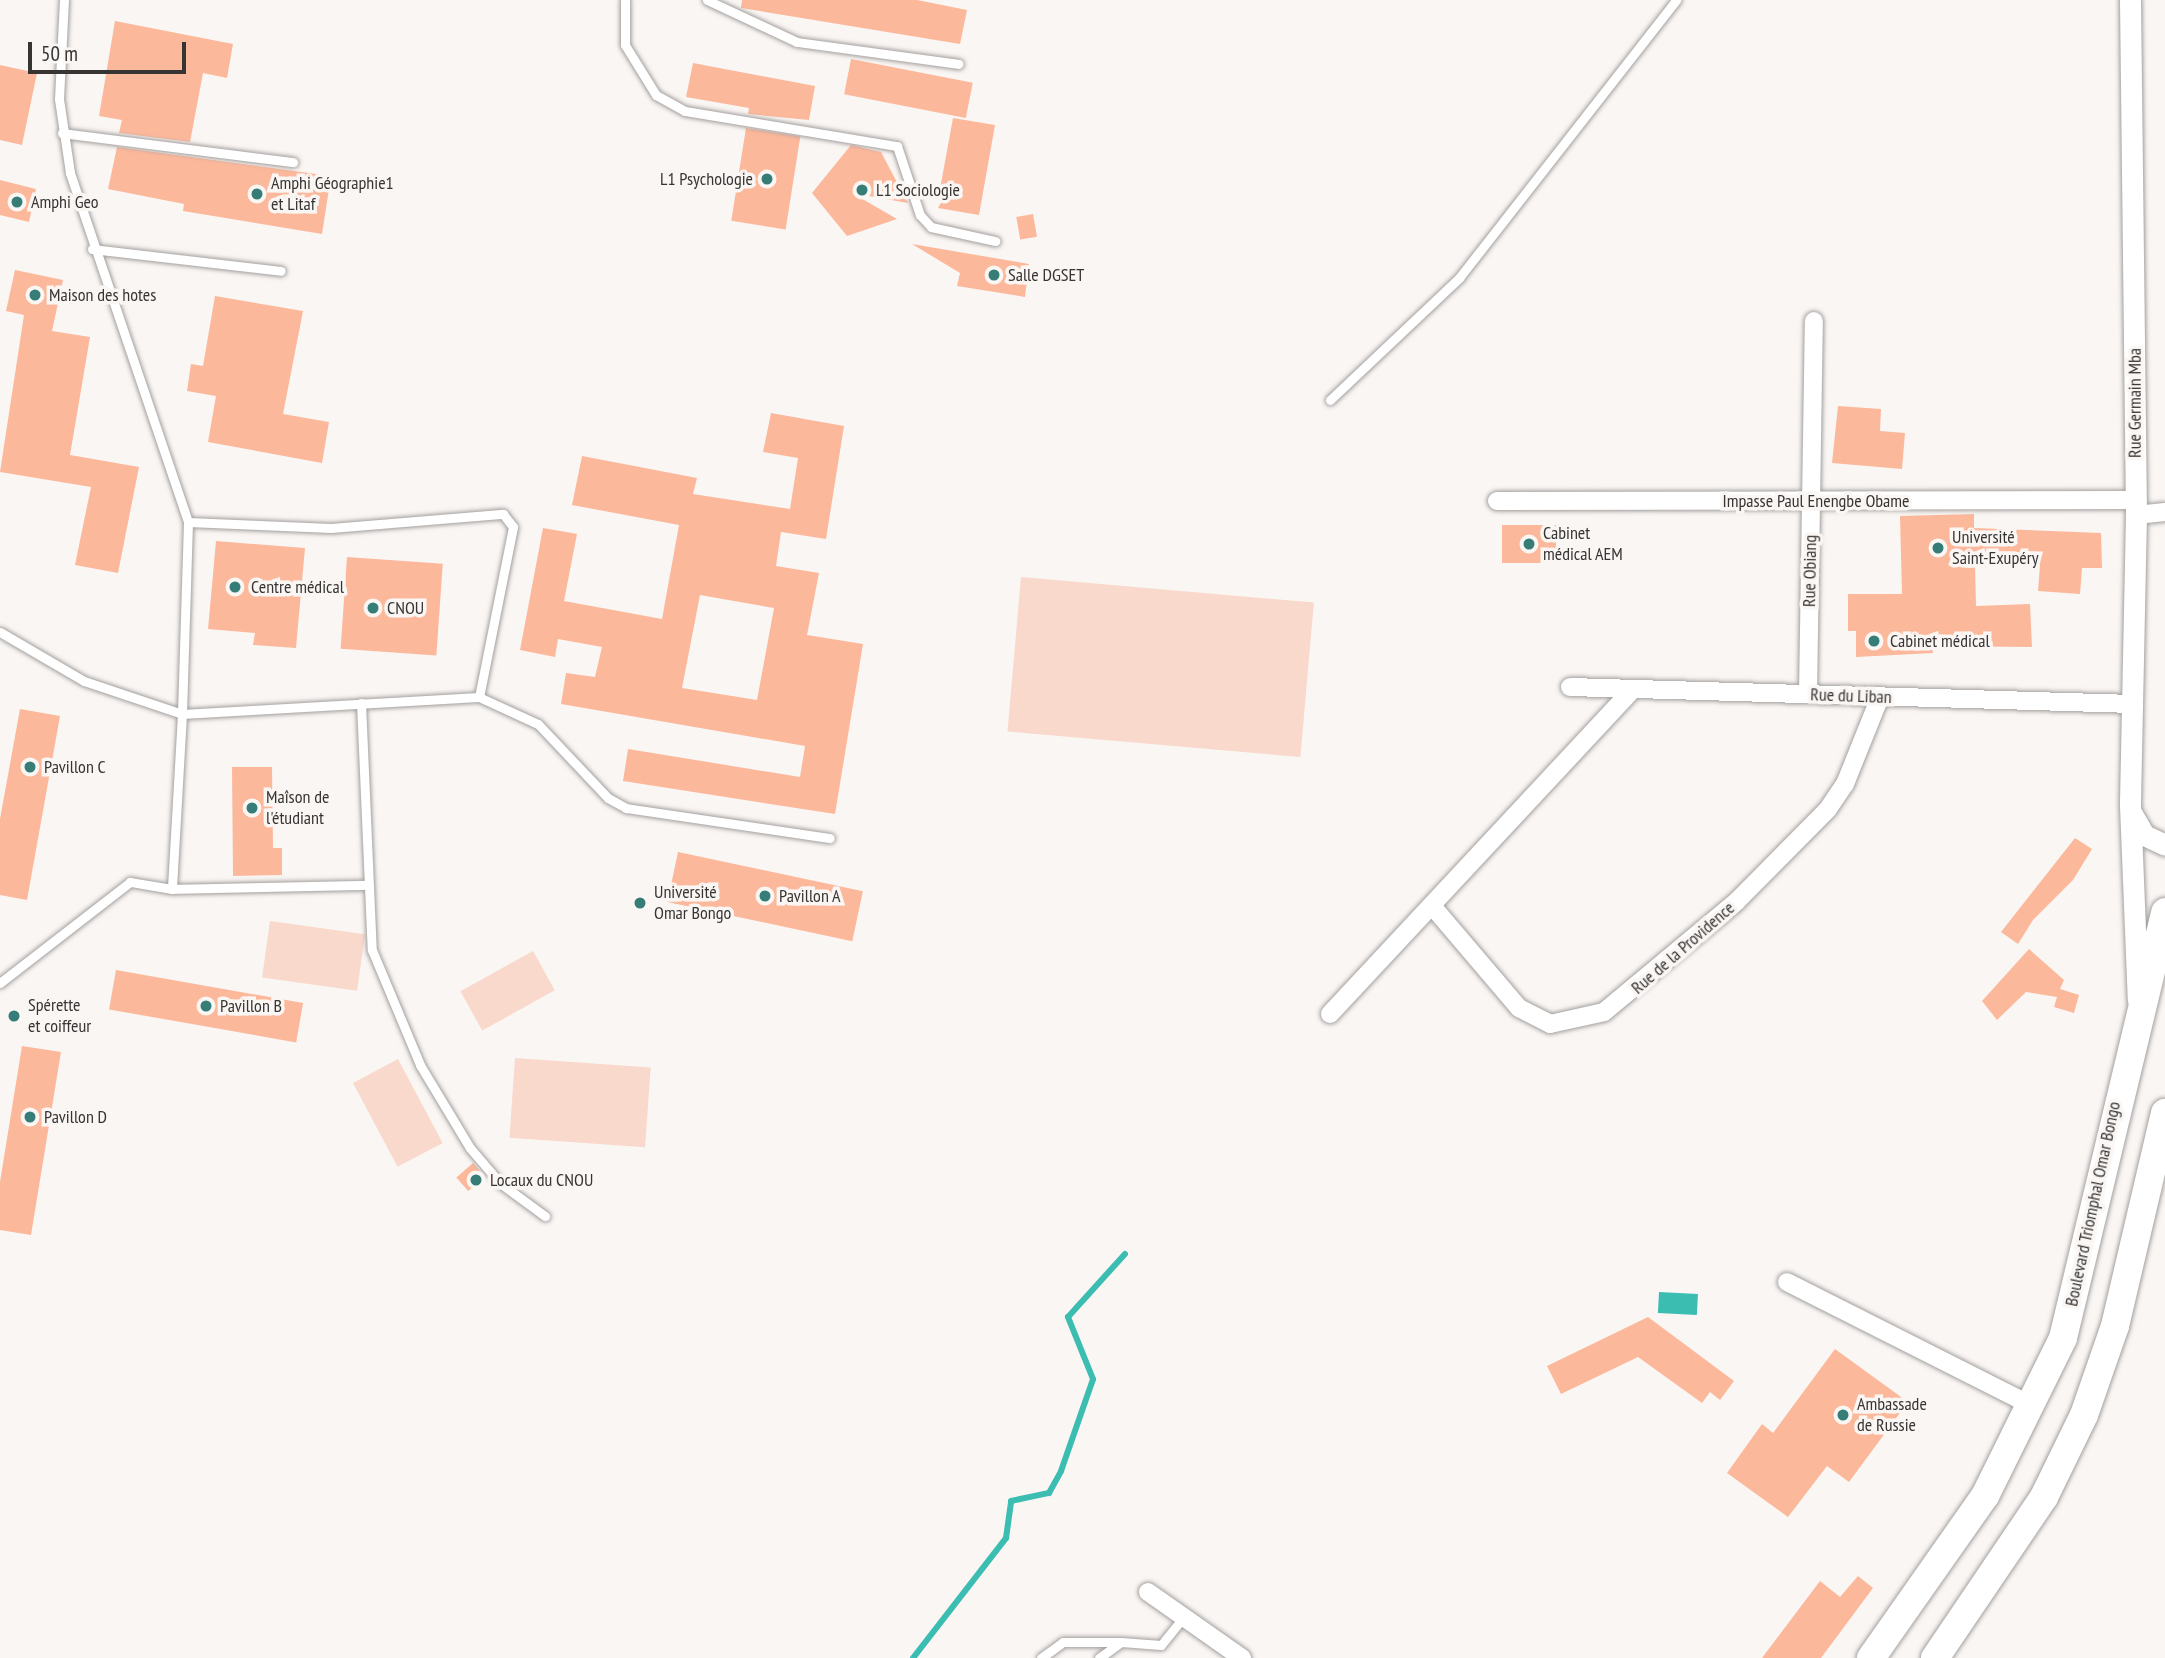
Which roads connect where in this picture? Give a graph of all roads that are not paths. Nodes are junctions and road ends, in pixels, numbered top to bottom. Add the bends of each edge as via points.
1 (64, 0) edge
2 (625, 0) edge
3 (707, 0) edge
4 (1676, 0) edge
5 (2130, 0) edge
6 (959, 64) dead end
7 (62, 133) junction
8 (293, 162) dead end
9 (995, 241) dead end
10 (92, 249) junction
11 (281, 271) dead end
12 (1814, 321) dead end
13 (1329, 400) dead end
14 (1497, 501) dead end
15 (1811, 501) junction
16 (2136, 507) junction
17 (2165, 512) edge
18 (187, 522) junction
19 (0, 632) edge
20 (1570, 687) dead end
21 (1632, 690) junction
22 (1808, 694) junction
23 (479, 696) junction
24 (1880, 697) junction
25 (361, 703) junction
26 (2132, 704) junction
27 (182, 714) junction
28 (2130, 805) junction
29 (830, 838) dead end
30 (2165, 845) edge
31 (366, 885) junction
32 (172, 888) junction
33 (1433, 907) junction
34 (2165, 912) edge
35 (0, 983) edge
36 (2139, 1006) junction
37 (1330, 1014) dead end
38 (2165, 1113) edge
39 (545, 1216) dead end
40 (1787, 1282) dead end
41 (2033, 1406) junction
42 (1148, 1592) dead end
43 (1185, 1615) junction
44 (1121, 1642) junction
45 (1161, 1645) junction
46 (1041, 1658) edge
47 (1099, 1658) edge
48 (1162, 1658) edge
49 (1242, 1658) edge
50 (1871, 1658) edge
51 (1935, 1658) edge

1 - 7 lane via 57,64
2 - 9 lane via 625,45 656,95 685,111 897,146 920,215 931,227
3 - 6 lane via 797,42
4 - 13 lane via 1459,278
5 - 16 street, Rue Germain Mba
7 - 8 lane
7 - 10 lane
10 - 11 lane
10 - 18 lane
12 - 15 street, Rue Obiang
14 - 15 street, Impasse Paul Enengbe Obame
15 - 16 street, Impasse Paul Enengbe Obame
15 - 22 street, Rue Obiang
16 - 17 street, Impasse Paul Enengbe Obame
16 - 26 street, Rue Germain Mba
18 - 23 lane via 331,528 503,514 513,527
18 - 27 lane
19 - 27 lane via 84,681
20 - 21 street, Rue du Liban
21 - 22 street, Rue du Liban
21 - 33 street
22 - 24 street, Rue du Liban
23 - 25 lane
23 - 29 lane via 538,723 608,798 626,807
24 - 26 street, Rue du Liban
24 - 33 street, Rue de la Providence via 1845,784 1828,809 1737,901 1604,1012 1550,1024 1519,1008
25 - 27 lane
25 - 31 lane
26 - 28 street, Rue Germain Mba
27 - 32 lane
28 - 30 street via 2144,835
28 - 36 street, Rue Germain Mba
31 - 32 lane
31 - 39 lane via 372,950 429,1083 484,1169
32 - 35 lane via 130,882
33 - 37 street
34 - 36 main road, Boulevard Triomphal Omar Bongo
36 - 41 main road, Boulevard Triomphal Omar Bongo via 2083,1268 2063,1338
38 - 51 main road via 2115,1326 2084,1415 2044,1497
40 - 41 street
41 - 50 main road, Boulevard Triomphal Omar Bongo via 1962,1534
42 - 43 street
43 - 45 lane
43 - 49 street
44 - 45 lane
44 - 46 lane via 1063,1642
44 - 47 lane
45 - 48 lane

